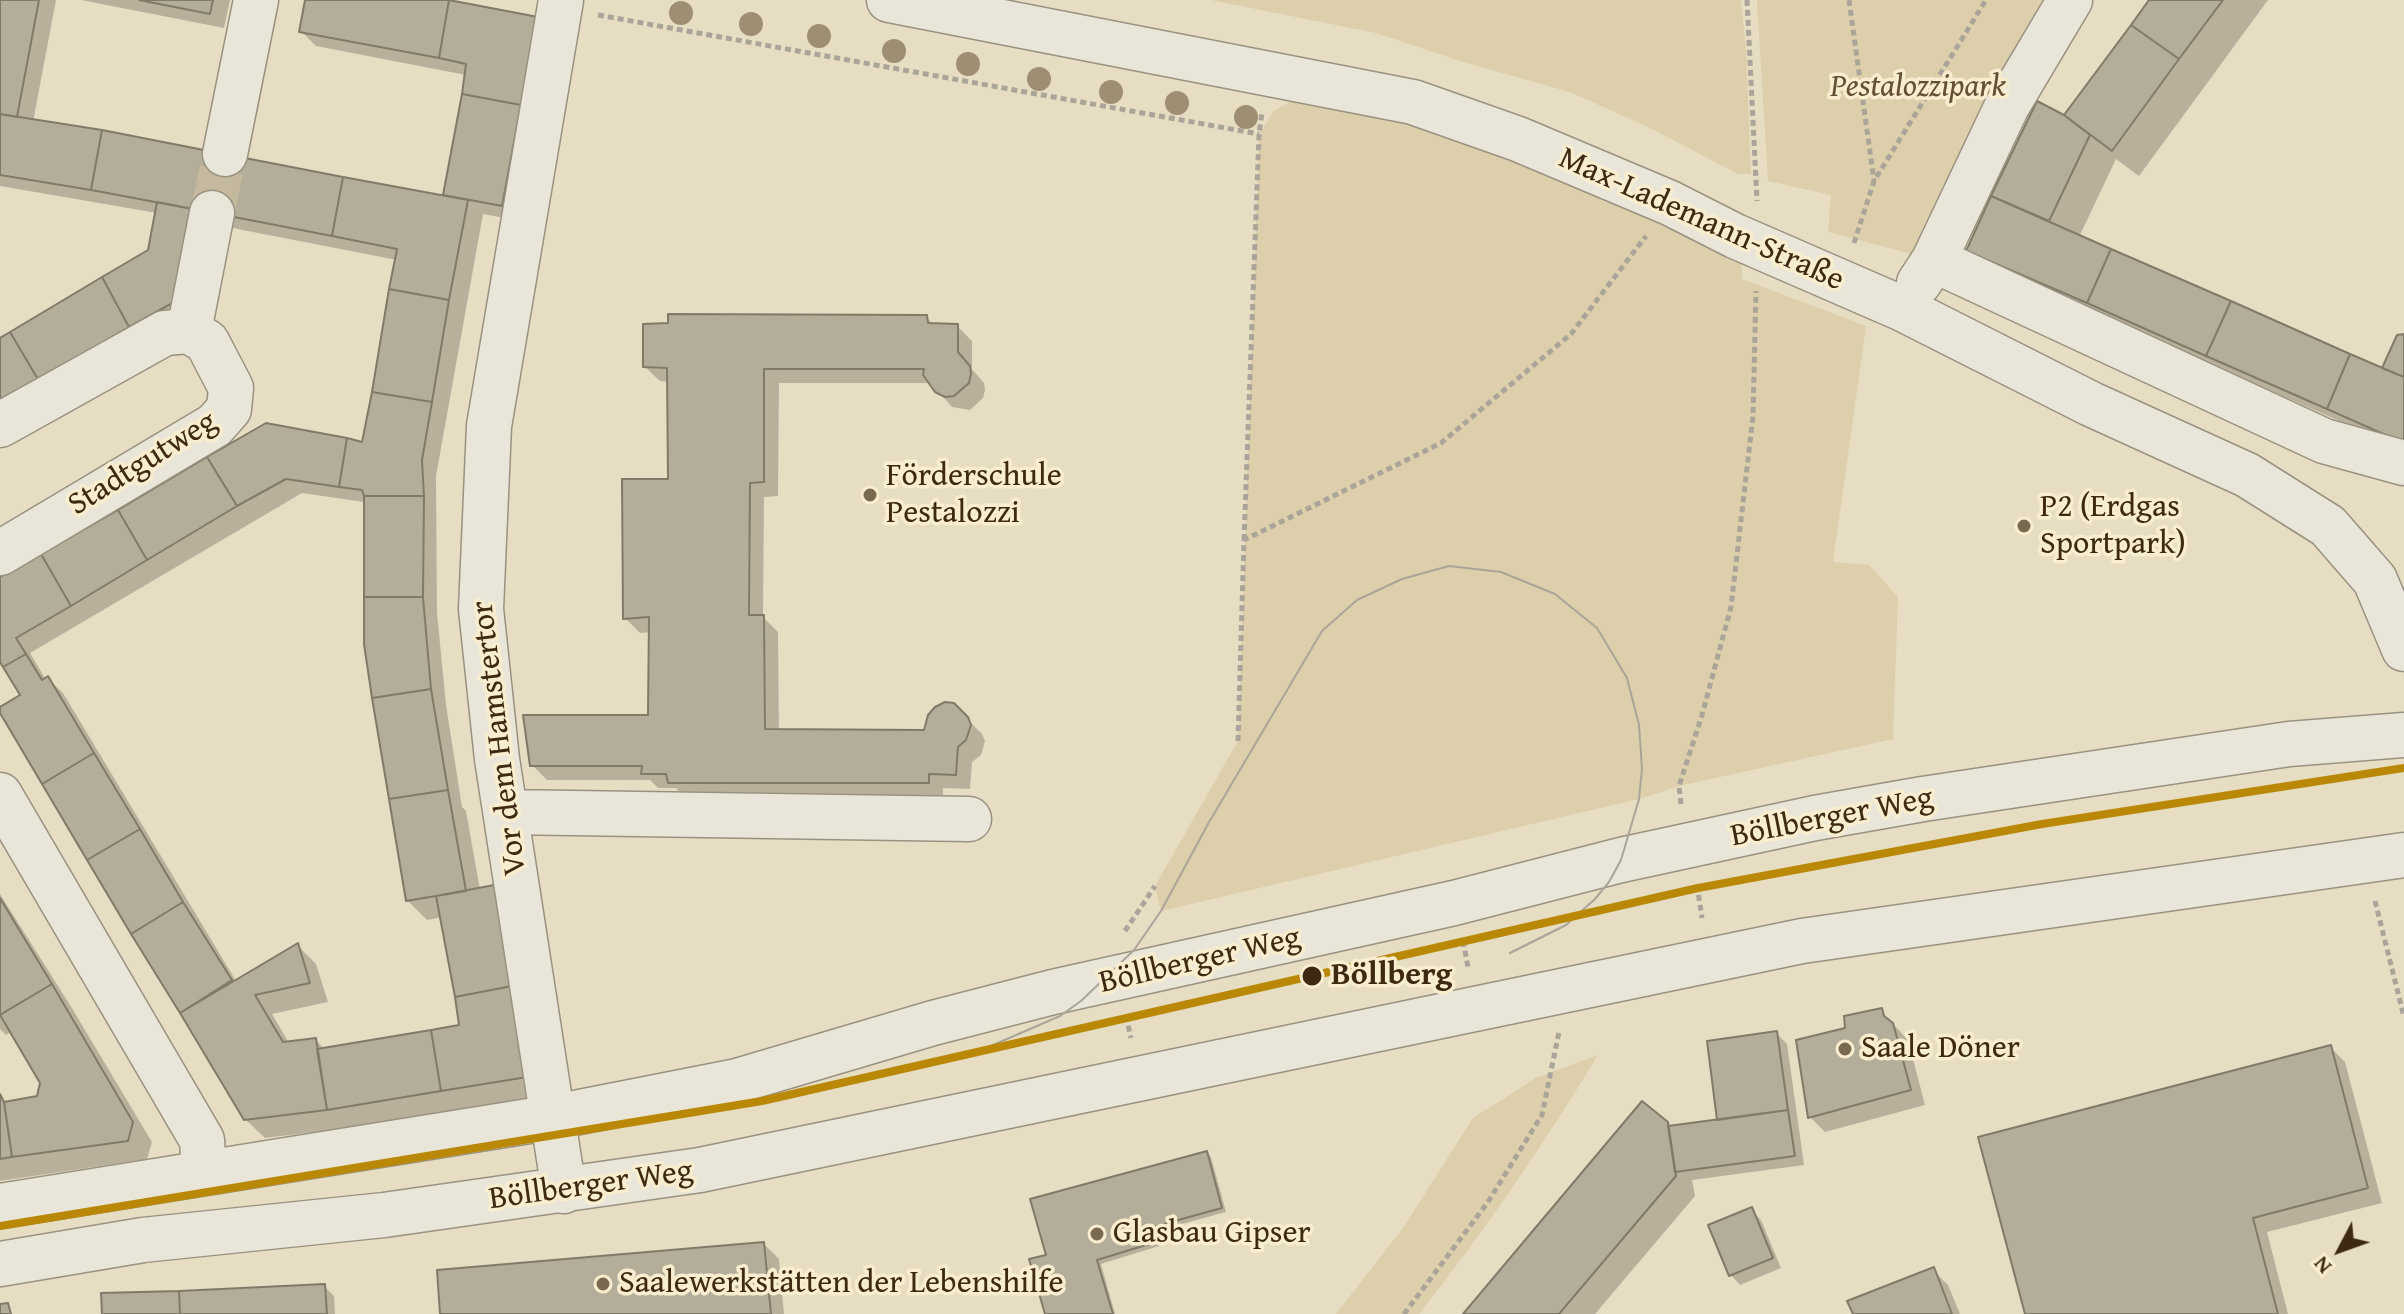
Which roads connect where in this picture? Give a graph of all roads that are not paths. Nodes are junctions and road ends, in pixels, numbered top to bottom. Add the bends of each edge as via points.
1 (256, 0) edge
2 (889, 0) edge
3 (2070, 0) edge
4 (561, 4) edge
5 (225, 154) tunnel mouth
6 (212, 213) tunnel mouth
7 (1934, 260) junction
8 (1903, 309) junction
9 (189, 331) junction
10 (0, 425) edge
11 (2404, 463) edge
12 (0, 553) edge
13 (2404, 649) edge
14 (2404, 735) edge
15 (0, 795) edge
16 (506, 812) junction
17 (969, 819) dead end
18 (2384, 858) edge
19 (554, 1117) junction
20 (204, 1173) junction
21 (564, 1191) junction
22 (0, 1206) edge
23 (0, 1264) edge

1 - 5 street
2 - 8 street, Max-Lademann-Straße via 1413,102 1670,203
3 - 7 street via 2007,106
4 - 16 street, Vor dem Hamstertor via 489,426 481,609
6 - 9 street
7 - 8 street
7 - 11 street via 2324,441
8 - 13 street, Max-Lademann-Straße via 2247,475 2328,526 2375,580
9 - 10 street via 165,333
9 - 12 street, Stadtgutweg via 207,342 231,388 229,409 215,425
14 - 19 street, Böllberger Weg via 2289,744 1815,818 1053,992 737,1081
15 - 20 street via 202,1140
16 - 17 street
16 - 19 street, Vor dem Hamstertor
18 - 21 street, Böllberger Weg via 1802,941 700,1170
19 - 20 street, Böllberger Weg
19 - 21 street, Vor dem Hamstertor
20 - 22 street, Böllberger Weg
21 - 23 street, Böllberger Weg via 143,1240

